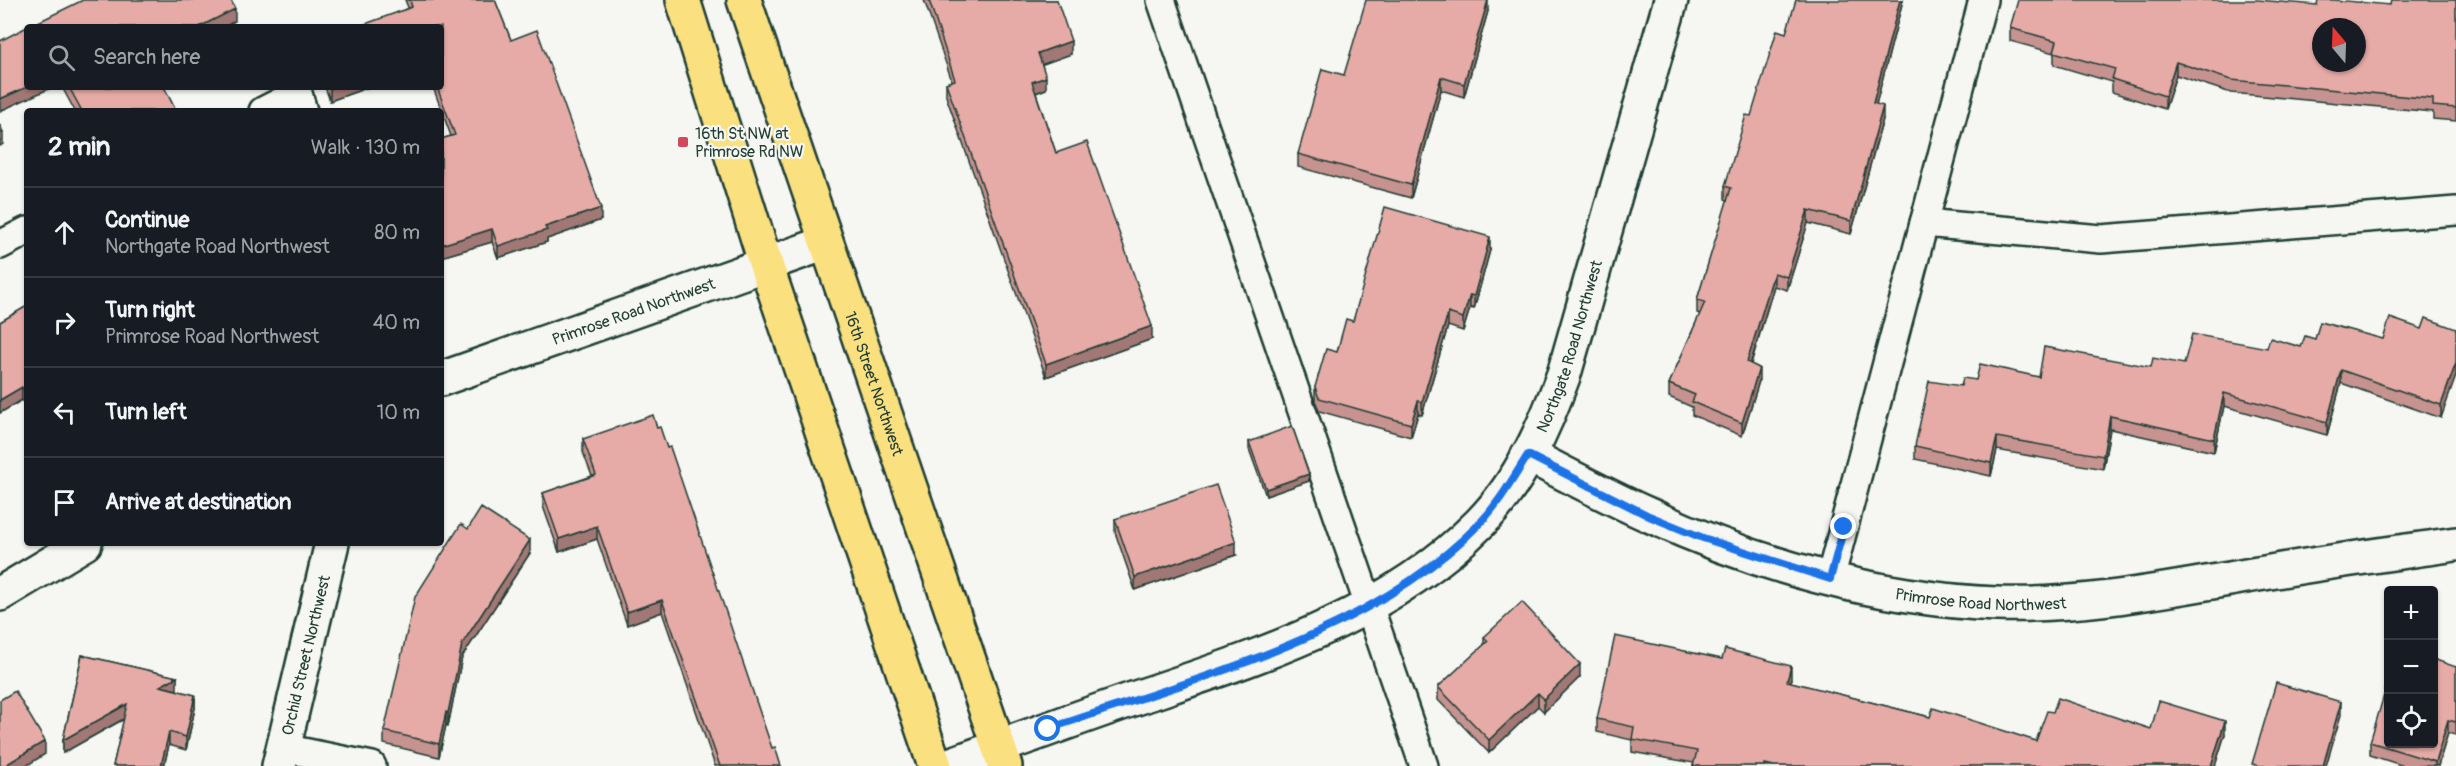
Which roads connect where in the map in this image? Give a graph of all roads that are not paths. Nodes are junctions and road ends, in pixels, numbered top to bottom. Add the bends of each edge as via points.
1 (683, 0) edge
2 (744, 0) edge
3 (1161, 0) edge
4 (1671, 0) edge
5 (1983, 0) edge
6 (269, 108) edge
7 (302, 108) edge
8 (2456, 211) edge
9 (1924, 224) junction
10 (24, 233) edge
11 (826, 243) junction
12 (0, 245) edge
13 (766, 265) junction
14 (444, 378) edge
15 (1528, 455) junction
16 (2456, 544) edge
17 (80, 546) edge
18 (331, 546) edge
19 (1830, 579) junction
20 (0, 594) edge
21 (1369, 606) junction
22 (281, 757) edge
23 (1002, 757) edge
24 (372, 766) edge
25 (935, 766) edge
26 (946, 766) edge
27 (1424, 766) edge

1 - 13 main road
2 - 11 main road, 16th Street Northwest
3 - 21 lane
4 - 15 street, Northgate Road Northwest via 1564,374
5 - 9 lane
6 - 7 lane via 298,93
8 - 9 lane via 2101,239
9 - 19 lane
10 - 12 lane
11 - 13 street, Primrose Road Northwest
11 - 23 main road, 16th Street Northwest
13 - 14 street, Primrose Road Northwest
13 - 25 main road
15 - 19 street, Primrose Road Northwest via 1649,516 1703,538
15 - 21 street, Northgate Road Northwest via 1481,522 1431,565
16 - 19 street, Primrose Road Northwest via 2124,597 2060,603 1933,598
17 - 20 street
18 - 22 street, Orchid Street Northwest
21 - 23 street, Northgate Road Northwest via 1251,660
21 - 27 lane
22 - 24 lane
23 - 26 street, Northgate Road Northwest

